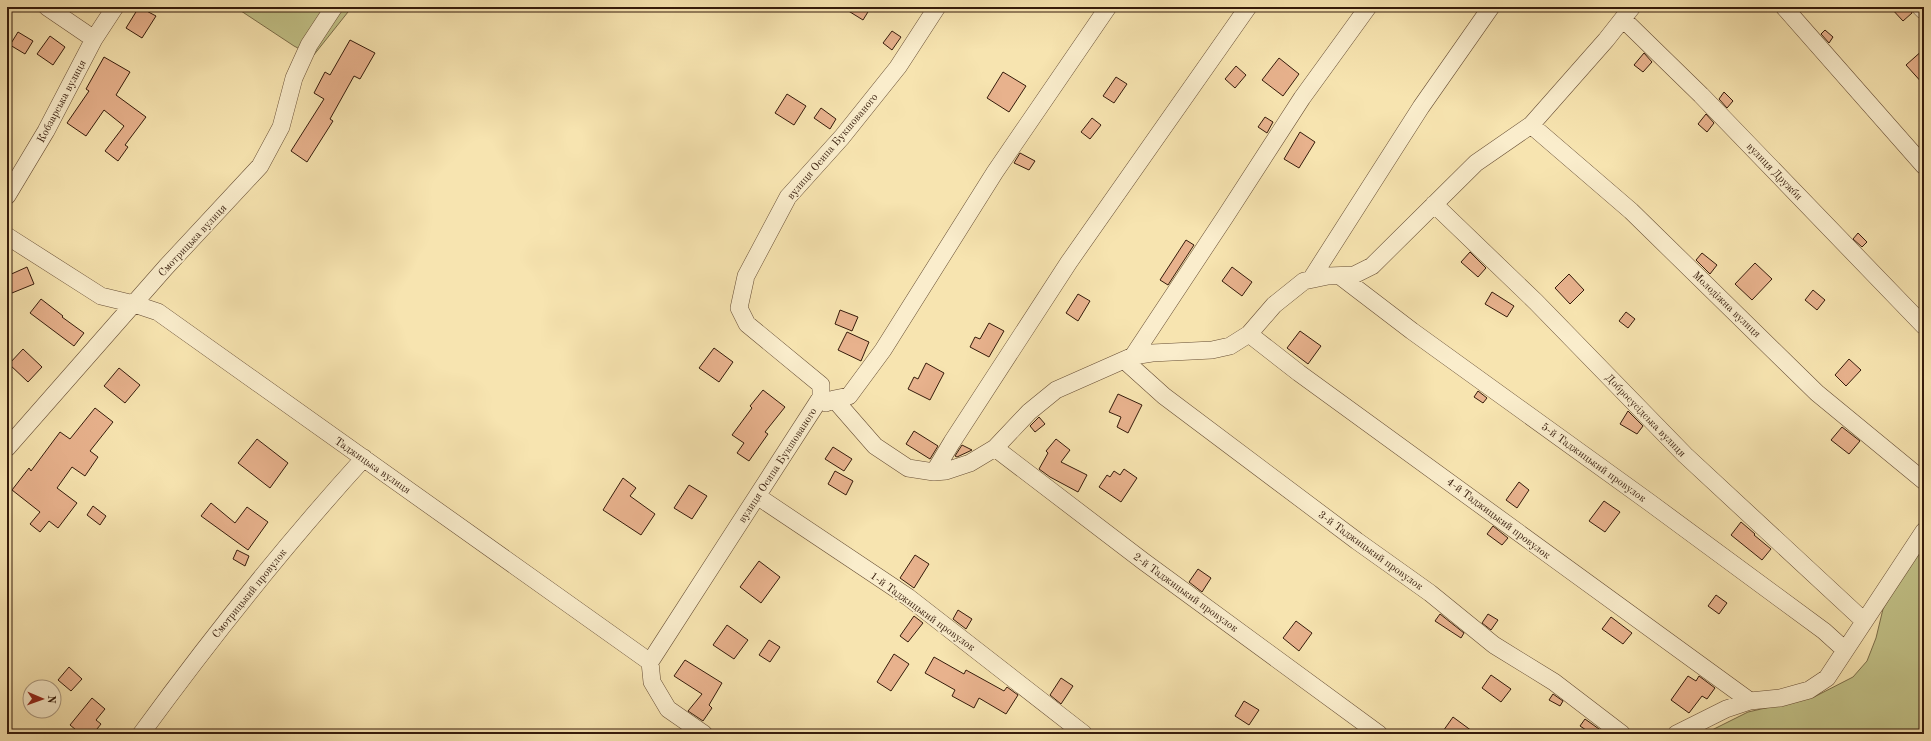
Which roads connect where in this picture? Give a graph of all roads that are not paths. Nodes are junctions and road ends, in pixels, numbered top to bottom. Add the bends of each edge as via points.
1 (47, 7) edge
2 (115, 7) edge
3 (334, 7) edge
4 (937, 7) edge
5 (1108, 7) edge
6 (1248, 7) edge
7 (1368, 7) edge
8 (1491, 7) edge
9 (1784, 7) edge
10 (1920, 7) edge
11 (1924, 11) edge
12 (1627, 13) edge
13 (94, 39) junction
14 (1530, 125) junction
15 (1924, 166) edge
16 (7, 196) edge
17 (1434, 204) junction
18 (7, 236) edge
19 (1340, 276) junction
20 (1311, 279) junction
21 (134, 304) junction
22 (1924, 326) edge
23 (1249, 334) junction
24 (1128, 358) junction
25 (834, 399) junction
26 (813, 410) junction
27 (7, 448) edge
28 (995, 448) junction
29 (364, 458) junction
30 (934, 472) junction
31 (1924, 482) edge
32 (757, 496) junction
33 (1924, 531) edge
34 (1863, 620) junction
35 (1845, 650) junction
36 (650, 662) junction
37 (1750, 701) junction
38 (142, 734) edge
39 (704, 734) edge
40 (1084, 734) edge
41 (1379, 734) edge
42 (1622, 734) edge
43 (1676, 734) edge

1 - 13 street
2 - 13 street, Кобзарська вулиця
3 - 21 street, Смотрицька вулиця via 309,45 294,78 281,128 260,166
4 - 26 street, вулиця Осипа Букшованого via 893,72 842,137 788,197 746,276 739,308 747,324 821,385 821,397
5 - 25 street via 995,172 883,350 850,396
6 - 30 street via 1069,262
7 - 24 street via 1302,98 1221,223
8 - 20 street via 1421,107
9 - 15 street
10 - 11 street
12 - 14 street
12 - 22 street, вулиця Дружби via 1701,94
13 - 16 street, Кобзарська вулиця via 46,131
14 - 17 street via 1476,162
14 - 31 street, Молодіжна вулиця via 1631,211 1817,393
17 - 19 street via 1372,266 1354,275
17 - 34 street, Добросусідська вулиця via 1536,302 1685,455
18 - 21 street, Таджицька вулиця via 101,296
19 - 20 street
19 - 35 street, 5-й Таджицький провулок via 1824,631
20 - 23 street via 1304,281 1274,305
21 - 27 street, Смотрицька вулиця
21 - 29 street, Таджицька вулиця via 158,312
23 - 24 street via 1230,346 1212,350 1152,352
23 - 37 street, 4-й Таджицький провулок
24 - 28 street via 1056,390 1029,412
24 - 42 street, 3-й Таджицький провулок via 1176,406 1430,593 1494,645 1554,682
25 - 26 street
25 - 30 street via 875,446 908,468
26 - 32 street, вулиця Осипа Букшованого
28 - 30 street via 970,463
28 - 41 street, 2-й Таджицький провулок via 1143,561
29 - 36 street, Таджицька вулиця
29 - 38 street, Смотрицький провулок via 310,518 201,653
32 - 36 street, вулиця Осипа Букшованого
32 - 40 street, 1-й Таджицький провулок via 908,597
33 - 34 street
34 - 35 street
35 - 37 street via 1827,678 1809,690 1780,698
36 - 39 street via 652,682 668,709
37 - 43 street via 1726,708

